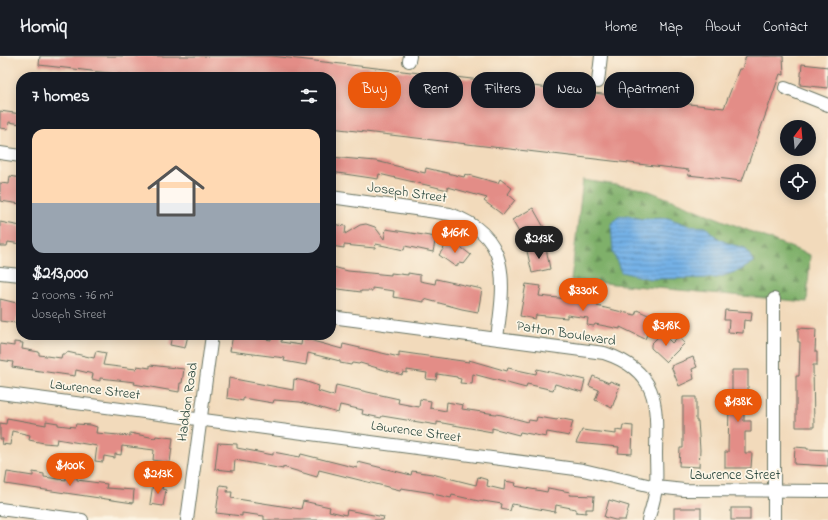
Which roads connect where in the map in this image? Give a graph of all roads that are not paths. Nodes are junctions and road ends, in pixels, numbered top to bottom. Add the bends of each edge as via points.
1 (601, 56) edge
2 (598, 82) dead end
3 (785, 88) dead end
4 (828, 105) edge
5 (0, 154) edge
6 (16, 156) edge
7 (336, 198) edge
8 (0, 273) edge
9 (16, 275) edge
10 (774, 299) dead end
11 (336, 318) edge
12 (497, 338) junction
13 (211, 340) edge
14 (0, 393) edge
15 (201, 419) junction
16 (656, 487) junction
17 (774, 490) junction
18 (828, 491) edge
19 (0, 509) edge
20 (82, 520) edge
21 (187, 520) edge
22 (648, 520) edge
23 (774, 520) edge

1 - 2 street
3 - 4 street
5 - 6 street
7 - 12 street, Joseph Street via 444,213 464,219 478,228 490,241 501,266 503,288
8 - 9 street
10 - 17 street
11 - 12 street, Patton Boulevard
12 - 16 street, Patton Boulevard via 604,353 622,359 635,368 648,383 654,396 657,414
13 - 15 street, Haddon Road
14 - 15 street, Lawrence Street
15 - 16 street, Lawrence Street via 583,470
15 - 21 street, Haddon Road
16 - 17 street, Lawrence Street via 684,490
16 - 22 street, Patton Boulevard
17 - 18 street, Lawrence Street
17 - 23 street
19 - 20 street

